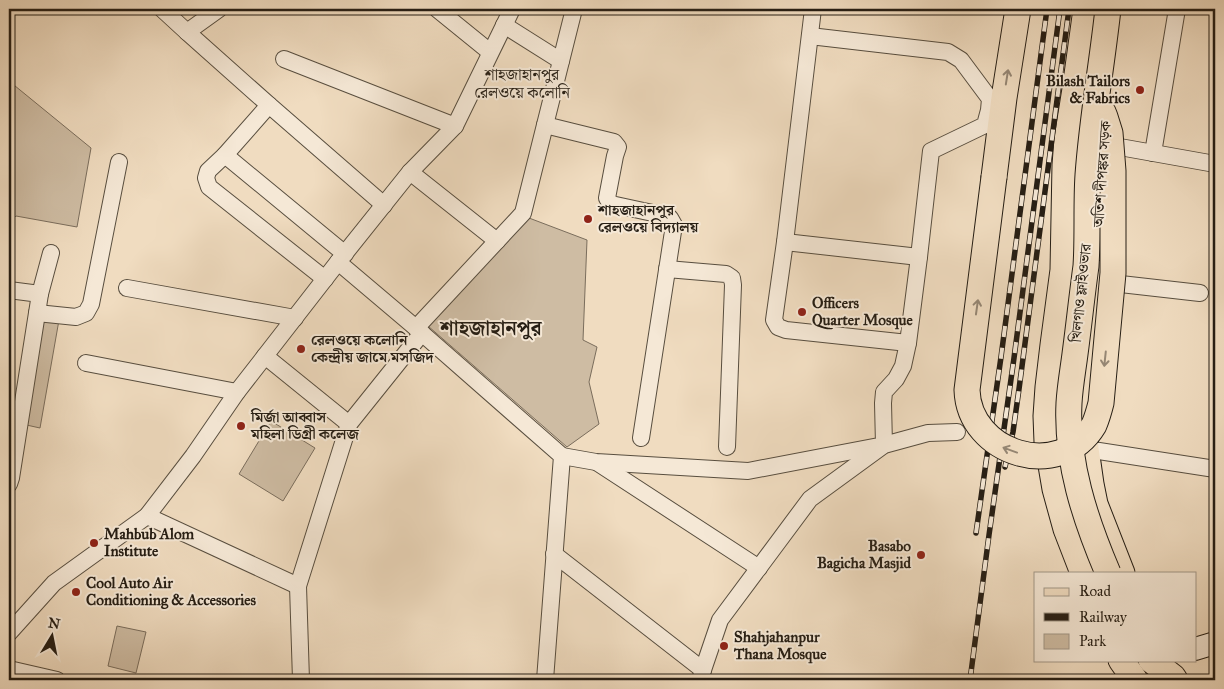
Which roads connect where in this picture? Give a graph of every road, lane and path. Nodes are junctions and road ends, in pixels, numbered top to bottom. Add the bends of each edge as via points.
1 (162, 9) edge
2 (219, 9) edge
3 (437, 9) edge
4 (512, 9) edge
5 (574, 9) edge
6 (813, 9) edge
7 (1018, 9) edge
8 (1086, 9) edge
9 (1096, 9) edge
10 (1108, 9) edge
11 (1119, 9) edge
12 (1177, 9) edge
13 (504, 25) junction
14 (187, 32) junction
15 (810, 36) junction
16 (490, 52) junction
17 (284, 59) dead end
18 (561, 61) junction
19 (269, 106) junction
20 (1096, 106) junction
21 (545, 125) junction
22 (455, 126) junction
23 (1067, 139) junction
24 (1102, 144) junction
25 (1153, 153) junction
26 (225, 155) junction
27 (119, 162) dead end
28 (1215, 164) edge
29 (410, 172) junction
30 (384, 205) junction
31 (497, 241) junction
32 (785, 242) junction
33 (51, 253) dead end
34 (920, 257) junction
35 (342, 258) junction
36 (667, 269) junction
37 (325, 279) junction
38 (1096, 282) junction
39 (127, 288) dead end
40 (9, 290) edge
41 (1200, 293) dead end
42 (40, 294) junction
43 (37, 313) junction
44 (295, 318) junction
45 (419, 330) junction
46 (908, 343) junction
47 (265, 356) junction
48 (86, 362) dead end
49 (237, 392) junction
50 (349, 424) junction
51 (957, 432) dead end
52 (641, 438) dead end
53 (884, 445) junction
54 (727, 446) dead end
55 (1086, 449) junction
56 (562, 456) junction
57 (596, 462) junction
58 (1215, 470) edge
59 (9, 484) edge
60 (148, 516) junction
61 (554, 554) junction
62 (759, 568) junction
63 (1083, 572) edge
64 (1093, 572) edge
65 (1108, 572) edge
66 (1122, 572) edge
67 (298, 586) junction
68 (9, 633) edge
69 (1215, 643) edge
70 (1196, 650) edge
71 (1122, 662) edge
72 (9, 669) edge
73 (701, 675) edge
74 (57, 680) edge
75 (301, 680) edge
76 (545, 680) edge
77 (1134, 680) edge

1 - 14 street
2 - 14 street
3 - 16 street
4 - 13 street
5 - 18 street
6 - 15 street
20 -> 7 main road, bridge via 1103,112 1110,133 1113,171 1113,273 1101,403 1093,426 1080,442 1053,454 1025,455 1006,450 981,429 967,398
8 - 23 main road
9 - 64 main road, খিলগাও ফ্লাইওভার via 1076,144 1074,263 1058,389 1057,424 1062,480
10 - 20 main road, খিলগাও ফ্লাইওভার, bridge
11 - 24 main road, অতিশ দীপঙ্কর সড়ক
12 - 25 street
13 - 16 street
13 - 18 street
14 - 19 street
15 - 32 street
15 - 34 street via 948,52 961,60 990,99 985,125 931,151
16 - 22 street
17 - 22 street
18 - 21 street
19 - 26 street
19 - 30 street
20 - 65 main road, খিলগাও ফ্লাইওভার, bridge via 1088,175 1086,266 1069,413 1077,482 1094,540
21 - 31 street via 523,213
21 - 36 street via 614,142 618,147 607,198 611,204 670,218 674,225
22 - 29 street
23 - 24 street
23 - 63 main road via 1063,270 1048,387 1047,442 1055,489
24 - 25 street
24 - 38 main road, অতিশ দীপঙ্কর সড়ক
25 - 28 street
26 - 35 street
26 - 37 street via 208,171 209,186
27 - 43 street via 91,304 86,313 76,317
29 - 30 street
29 - 31 street
30 - 35 street
31 - 45 street
32 - 34 street
32 - 46 street via 774,320 778,326 786,330
33 - 42 street
34 - 46 street
35 - 37 street
35 - 45 street
36 - 52 street
36 - 54 street via 726,274 732,278
37 - 44 street
38 - 41 street
38 - 55 main road, অতিশ দীপঙ্কর সড়ক via 1083,411
39 - 44 street
40 - 42 street
42 - 43 street
43 - 59 street
44 - 47 street
45 - 50 street
45 - 56 street
46 - 53 street via 903,366 884,392
47 - 49 street
47 - 50 street
48 - 49 street
49 - 60 street
50 - 67 street
51 - 53 street via 928,433
53 - 57 street via 748,471
53 - 62 street via 810,499
55 - 58 street
55 - 66 main road, অতিশ দীপঙ্কর সড়ক via 1095,504
56 - 57 street
56 - 61 street
57 - 62 street
60 - 67 street
60 - 68 street via 54,583
61 - 73 street
61 - 76 street
62 - 73 street via 720,620
67 - 75 street
69 - 70 street
71 - 77 main road
72 - 74 street

